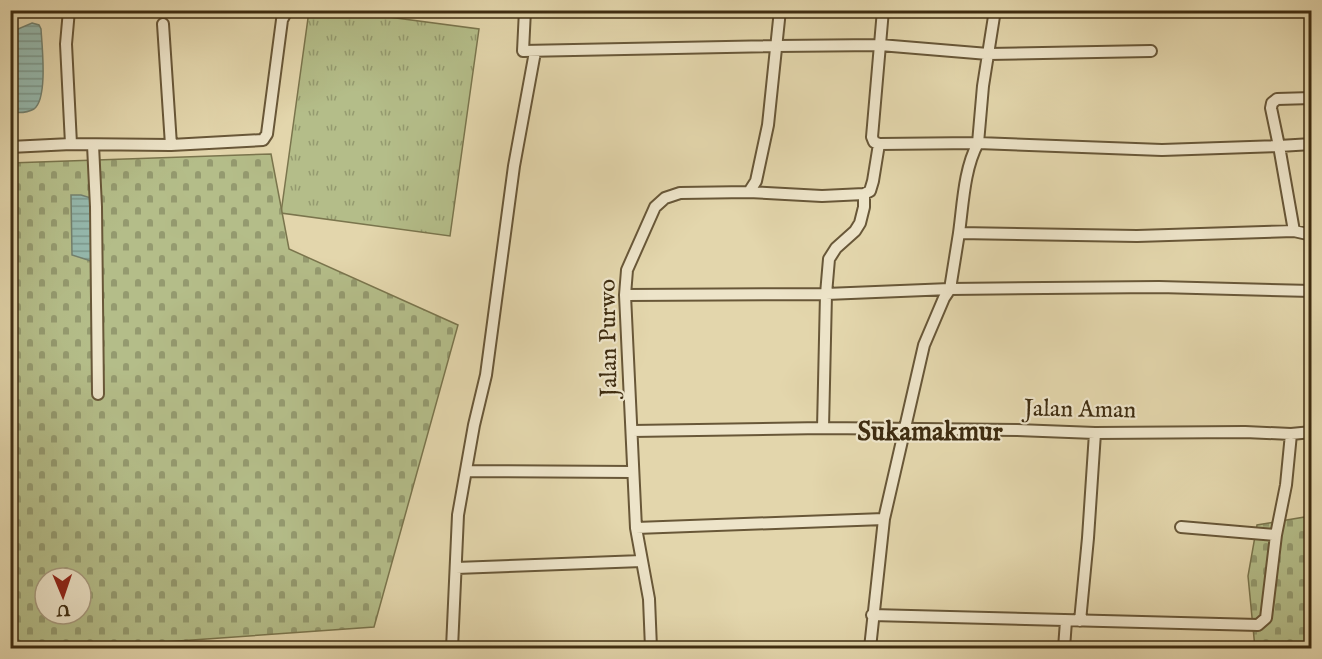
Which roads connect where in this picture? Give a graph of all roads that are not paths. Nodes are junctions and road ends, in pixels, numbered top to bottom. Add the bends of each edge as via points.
1 (69, 10) edge
2 (287, 10) edge
3 (525, 10) edge
4 (780, 10) edge
5 (883, 10) edge
6 (995, 10) edge
7 (163, 24) dead end
8 (880, 45) junction
9 (777, 46) junction
10 (1151, 51) dead end
11 (529, 52) junction
12 (988, 54) junction
13 (1311, 98) edge
14 (978, 143) junction
15 (70, 144) junction
16 (879, 144) junction
17 (1311, 144) edge
18 (93, 145) junction
19 (171, 145) junction
20 (1279, 146) junction
21 (10, 147) edge
22 (749, 192) junction
23 (864, 194) junction
24 (1294, 231) junction
25 (959, 233) junction
26 (1311, 235) edge
27 (950, 289) junction
28 (1311, 291) edge
29 (826, 294) junction
30 (625, 296) junction
31 (98, 394) dead end
32 (823, 428) junction
33 (905, 430) junction
34 (632, 431) junction
35 (1095, 432) junction
36 (1311, 432) edge
37 (1291, 434) junction
38 (466, 471) junction
39 (633, 472) junction
40 (884, 519) junction
41 (1181, 527) dead end
42 (636, 528) junction
43 (1276, 535) junction
44 (642, 561) junction
45 (456, 568) junction
46 (872, 615) junction
47 (1066, 621) junction
48 (1080, 621) junction
49 (452, 648) edge
50 (651, 648) edge
51 (870, 648) edge
52 (1064, 648) edge

1 - 15 street via 66,44
2 - 19 street via 281,27 265,138
3 - 11 street
4 - 9 street
5 - 8 street
6 - 12 street
7 - 19 street
8 - 9 street
8 - 12 street
8 - 16 street via 872,137
9 - 11 street
9 - 22 street via 768,125 756,181
10 - 12 street
11 - 38 street via 486,375
12 - 14 street
13 - 20 street via 1277,99 1272,103
14 - 16 street
14 - 20 street via 1162,150
14 - 25 street via 972,153
15 - 18 street
15 - 21 street
16 - 23 street via 873,182
17 - 20 street
18 - 19 street
18 - 31 street
20 - 24 street
22 - 23 street, Jalan Purwo
22 - 30 street, Jalan Purwo via 680,193 665,198 655,207 627,270
23 - 29 street via 860,224 831,255
24 - 25 street via 1137,236
24 - 26 street
25 - 27 street
27 - 28 street via 1159,287
27 - 29 street
27 - 33 street via 924,345
29 - 30 street
29 - 32 street
30 - 34 street, Jalan Purwo
32 - 33 street, Jalan Aman
32 - 34 street, Jalan Aman
33 - 35 street, Jalan Aman
33 - 40 street
34 - 39 street, Jalan Purwo
35 - 37 street, Jalan Aman
35 - 48 street
36 - 37 street, Jalan Aman
37 - 43 street
38 - 39 street
38 - 45 street via 458,515
39 - 42 street, Jalan Purwo
40 - 42 street
40 - 46 street
41 - 43 street
42 - 44 street, Jalan Purwo
43 - 48 street via 1266,618 1258,625
44 - 45 street
44 - 50 street, Jalan Purwo via 649,599
45 - 49 street
46 - 47 street
46 - 51 street
47 - 48 street
47 - 52 street

